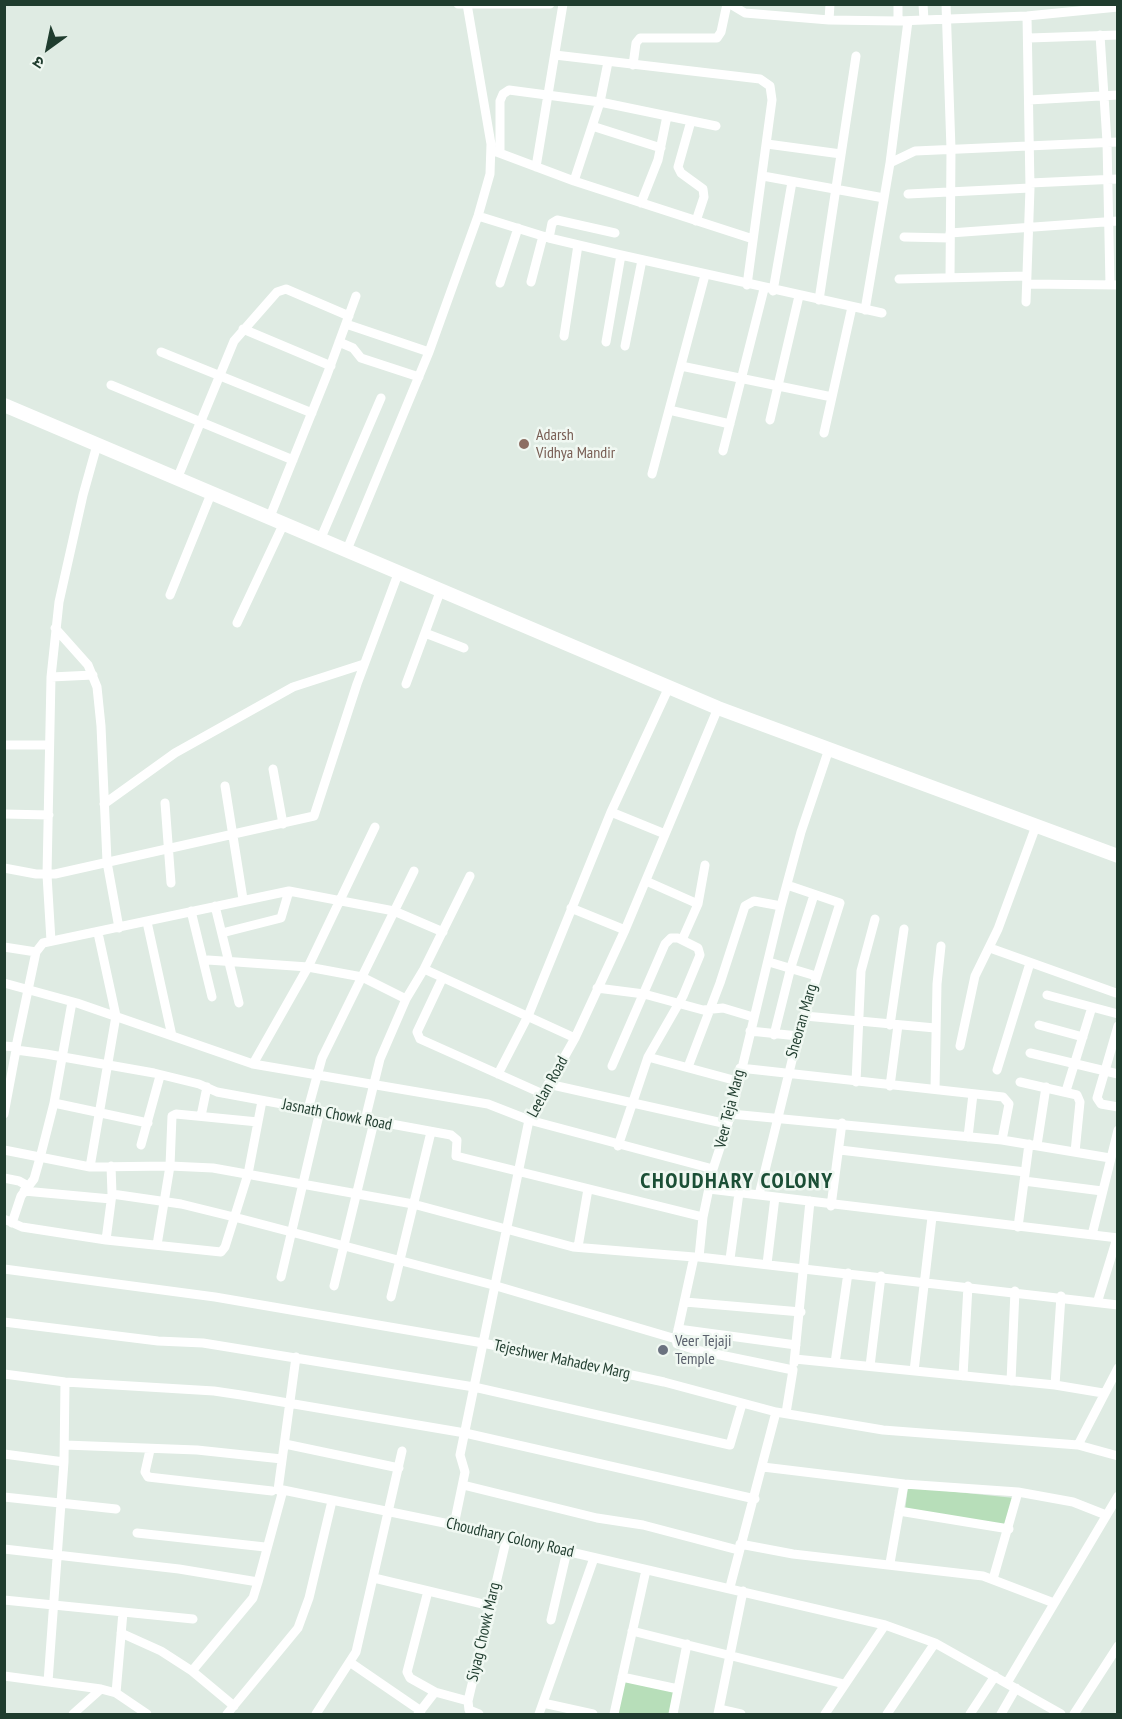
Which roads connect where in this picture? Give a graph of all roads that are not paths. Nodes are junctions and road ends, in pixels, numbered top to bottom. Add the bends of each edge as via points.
1 (550, 4) edge
2 (563, 4) edge
3 (728, 4) edge
4 (766, 4) edge
5 (831, 4) edge
6 (898, 4) edge
7 (923, 4) edge
8 (946, 4) edge
9 (1019, 4) edge
10 (464, 5) edge
11 (505, 5) edge
12 (1098, 6) edge
13 (1118, 7) edge
14 (1059, 8) edge
15 (765, 15) junction
16 (1023, 16) junction
17 (829, 20) junction
18 (924, 20) junction
19 (947, 20) junction
20 (903, 21) junction
21 (1118, 35) edge
22 (1100, 36) junction
23 (1029, 38) junction
24 (555, 55) junction
25 (856, 56) dead end
26 (608, 62) junction
27 (633, 65) junction
28 (548, 94) junction
29 (1105, 95) junction
30 (1118, 95) edge
31 (1029, 100) junction
32 (600, 102) junction
33 (667, 116) junction
34 (691, 121) junction
35 (592, 126) junction
36 (716, 126) dead end
37 (1107, 142) junction
38 (1118, 142) edge
39 (767, 144) junction
40 (1029, 145) junction
41 (661, 148) junction
42 (951, 149) junction
43 (495, 152) junction
44 (841, 154) junction
45 (890, 163) junction
46 (536, 167) junction
47 (763, 176) junction
48 (1113, 180) edge
49 (574, 181) junction
50 (792, 182) junction
51 (1030, 185) junction
52 (835, 189) junction
53 (951, 193) junction
54 (908, 194) dead end
55 (884, 198) junction
56 (641, 203) junction
57 (478, 216) junction
58 (696, 221) junction
59 (1113, 222) edge
60 (1030, 226) junction
61 (518, 228) junction
62 (615, 233) dead end
63 (950, 236) junction
64 (546, 237) junction
65 (904, 237) dead end
66 (753, 239) junction
67 (578, 245) junction
68 (621, 255) junction
69 (642, 260) junction
70 (705, 275) junction
71 (950, 278) junction
72 (899, 279) dead end
73 (1027, 280) junction
74 (531, 282) dead end
75 (500, 283) dead end
76 (747, 285) junction
77 (1114, 285) edge
78 (768, 290) junction
79 (356, 296) dead end
80 (798, 296) junction
81 (819, 300) junction
82 (1026, 302) dead end
83 (852, 307) junction
84 (865, 310) junction
85 (882, 313) dead end
86 (347, 320) junction
87 (243, 329) junction
88 (564, 336) dead end
89 (339, 342) junction
90 (606, 342) dead end
91 (625, 345) dead end
92 (161, 352) dead end
93 (429, 352) junction
94 (331, 366) junction
95 (681, 366) junction
96 (220, 375) junction
97 (419, 378) junction
98 (741, 378) junction
99 (111, 385) dead end
100 (778, 386) junction
101 (832, 397) junction
102 (381, 398) dead end
103 (4, 405) edge
104 (669, 410) junction
105 (312, 412) junction
106 (770, 420) dead end
107 (200, 423) junction
108 (730, 424) junction
109 (824, 434) dead end
110 (98, 445) junction
111 (723, 451) dead end
112 (293, 460) junction
113 (652, 474) dead end
114 (177, 479) junction
115 (211, 494) junction
116 (269, 519) junction
117 (283, 525) junction
118 (320, 540) junction
119 (346, 552) junction
120 (398, 574) junction
121 (440, 592) junction
122 (170, 595) dead end
123 (237, 623) dead end
124 (55, 628) junction
125 (424, 633) junction
126 (464, 648) dead end
127 (364, 664) junction
128 (93, 675) junction
129 (51, 677) junction
130 (406, 684) dead end
131 (669, 687) junction
132 (718, 708) junction
133 (4, 745) edge
134 (48, 745) junction
135 (829, 749) junction
136 (273, 769) dead end
137 (225, 786) dead end
138 (165, 803) dead end
139 (104, 804) junction
140 (611, 812) junction
141 (4, 814) edge
142 (49, 815) junction
143 (283, 824) junction
144 (1036, 826) junction
145 (375, 827) dead end
146 (233, 834) junction
147 (665, 834) junction
148 (169, 848) junction
149 (1118, 856) edge
150 (107, 862) junction
151 (705, 865) dead end
152 (4, 868) edge
153 (414, 870) dead end
154 (47, 875) junction
155 (470, 876) dead end
156 (646, 881) junction
157 (171, 883) dead end
158 (787, 885) junction
159 (289, 891) junction
160 (814, 895) junction
161 (243, 899) junction
162 (340, 900) junction
163 (698, 904) junction
164 (215, 906) junction
165 (781, 906) junction
166 (571, 908) junction
167 (191, 911) junction
168 (394, 911) junction
169 (875, 919) dead end
170 (147, 922) junction
171 (119, 928) junction
172 (904, 929) dead end
173 (625, 930) junction
174 (443, 932) junction
175 (98, 933) junction
176 (222, 933) junction
177 (682, 940) junction
178 (51, 941) junction
179 (941, 946) dead end
180 (4, 947) edge
181 (990, 948) junction
182 (36, 952) junction
183 (208, 960) dead end
184 (227, 962) junction
185 (769, 962) junction
186 (1030, 963) junction
187 (308, 967) junction
188 (791, 967) junction
189 (424, 969) junction
190 (816, 976) junction
191 (362, 977) junction
192 (442, 979) junction
193 (4, 983) edge
194 (27, 988) junction
195 (597, 988) junction
196 (1116, 993) dead end
197 (644, 994) junction
198 (1047, 995) dead end
199 (212, 997) dead end
200 (406, 999) junction
201 (72, 1002) junction
202 (239, 1003) dead end
203 (680, 1003) junction
204 (1092, 1007) junction
205 (709, 1010) junction
206 (1118, 1014) edge
207 (116, 1016) junction
208 (528, 1016) junction
209 (804, 1016) junction
210 (753, 1017) junction
211 (860, 1022) junction
212 (894, 1025) junction
213 (1040, 1025) dead end
214 (1118, 1026) edge
215 (935, 1028) junction
216 (750, 1031) junction
217 (774, 1035) junction
218 (172, 1036) junction
219 (798, 1036) junction
220 (1083, 1037) junction
221 (575, 1038) junction
222 (1115, 1041) edge
223 (4, 1046) edge
224 (960, 1046) dead end
225 (1030, 1053) dead end
226 (648, 1057) junction
227 (62, 1058) junction
228 (252, 1064) junction
229 (1075, 1064) junction
230 (109, 1065) junction
231 (612, 1066) dead end
232 (688, 1067) junction
233 (740, 1068) junction
234 (997, 1070) dead end
235 (1103, 1070) junction
236 (788, 1073) junction
237 (498, 1074) junction
238 (1118, 1074) edge
239 (316, 1075) junction
240 (160, 1076) junction
241 (737, 1081) junction
242 (856, 1082) junction
243 (1020, 1082) dead end
244 (374, 1083) junction
245 (548, 1084) junction
246 (891, 1086) junction
247 (207, 1087) junction
248 (1046, 1087) junction
249 (935, 1089) junction
250 (1066, 1091) junction
251 (543, 1094) junction
252 (973, 1094) junction
253 (262, 1101) junction
254 (54, 1103) junction
255 (634, 1104) junction
256 (1118, 1107) edge
257 (308, 1109) junction
258 (320, 1111) junction
259 (100, 1112) junction
260 (4, 1114) edge
261 (730, 1114) junction
262 (201, 1116) junction
263 (779, 1119) junction
264 (529, 1120) junction
265 (370, 1121) junction
266 (148, 1122) junction
267 (258, 1122) junction
268 (842, 1123) junction
269 (727, 1124) junction
270 (1118, 1130) edge
271 (431, 1132) junction
272 (968, 1137) junction
273 (1002, 1140) junction
274 (141, 1145) dead end
275 (1033, 1145) junction
276 (618, 1146) junction
277 (4, 1150) edge
278 (840, 1150) junction
279 (1075, 1152) junction
280 (40, 1158) junction
281 (1112, 1164) edge
282 (111, 1166) junction
283 (170, 1166) junction
284 (90, 1167) junction
285 (713, 1169) junction
286 (519, 1172) junction
287 (248, 1174) junction
288 (1025, 1177) junction
289 (4, 1178) edge
290 (303, 1183) junction
291 (26, 1188) junction
292 (588, 1189) junction
293 (709, 1189) junction
294 (1102, 1191) junction
295 (358, 1193) junction
296 (739, 1193) junction
297 (759, 1195) junction
298 (111, 1196) junction
299 (775, 1197) junction
300 (163, 1202) junction
301 (810, 1202) junction
302 (413, 1204) junction
303 (831, 1206) junction
304 (234, 1217) junction
305 (703, 1217) junction
306 (932, 1217) junction
307 (8, 1221) edge
308 (1018, 1227) junction
309 (505, 1230) junction
310 (290, 1233) junction
311 (1092, 1235) junction
312 (1117, 1238) edge
313 (106, 1240) junction
314 (157, 1245) junction
315 (578, 1247) junction
316 (344, 1248) junction
317 (697, 1257) junction
318 (730, 1259) junction
319 (399, 1262) junction
320 (767, 1264) junction
321 (806, 1268) junction
322 (4, 1269) edge
323 (848, 1273) junction
324 (881, 1276) junction
325 (281, 1277) dead end
326 (923, 1281) junction
327 (494, 1285) junction
328 (333, 1286) dead end
329 (968, 1286) junction
330 (1015, 1291) junction
331 (1061, 1296) junction
332 (392, 1297) dead end
333 (1098, 1300) junction
334 (686, 1302) junction
335 (1118, 1305) edge
336 (801, 1312) junction
337 (4, 1322) edge
338 (677, 1334) junction
339 (482, 1343) junction
340 (796, 1345) junction
341 (296, 1357) junction
342 (795, 1359) junction
343 (835, 1363) junction
344 (870, 1366) junction
345 (1118, 1368) edge
346 (793, 1370) junction
347 (914, 1371) junction
348 (4, 1374) edge
349 (963, 1376) junction
350 (1011, 1381) junction
351 (65, 1382) junction
352 (1055, 1385) junction
353 (474, 1387) junction
354 (1103, 1393) junction
355 (742, 1404) junction
356 (289, 1405) junction
357 (781, 1413) junction
358 (465, 1433) junction
359 (285, 1444) junction
360 (64, 1445) junction
361 (1078, 1445) junction
362 (150, 1450) junction
363 (402, 1451) dead end
364 (4, 1454) edge
365 (1118, 1456) edge
366 (282, 1459) junction
367 (64, 1462) junction
368 (763, 1467) junction
369 (399, 1468) junction
370 (903, 1484) junction
371 (463, 1485) junction
372 (1018, 1492) junction
373 (1118, 1496) edge
374 (4, 1497) edge
375 (755, 1499) junction
376 (332, 1501) junction
377 (61, 1504) junction
378 (116, 1509) dead end
379 (390, 1511) junction
380 (899, 1511) junction
381 (1106, 1515) junction
382 (454, 1525) junction
383 (1009, 1529) junction
384 (137, 1533) dead end
385 (507, 1537) junction
386 (265, 1547) dead end
387 (739, 1547) junction
388 (4, 1549) edge
389 (567, 1551) junction
390 (56, 1554) junction
391 (594, 1558) junction
392 (890, 1563) junction
393 (646, 1570) junction
394 (374, 1578) junction
395 (993, 1579) junction
396 (258, 1582) junction
397 (730, 1587) junction
398 (428, 1591) junction
399 (743, 1591) junction
400 (4, 1600) edge
401 (1054, 1603) junction
402 (54, 1605) junction
403 (487, 1605) dead end
404 (123, 1612) junction
405 (193, 1620) dead end
406 (551, 1620) dead end
407 (885, 1625) junction
408 (632, 1631) junction
409 (121, 1634) junction
410 (935, 1643) junction
411 (687, 1644) junction
412 (1118, 1646) edge
413 (731, 1654) junction
414 (351, 1662) junction
415 (192, 1671) junction
416 (4, 1676) edge
417 (995, 1676) junction
418 (622, 1677) junction
419 (48, 1682) junction
420 (844, 1684) junction
421 (1011, 1685) junction
422 (101, 1689) junction
423 (678, 1689) junction
424 (435, 1692) junction
425 (116, 1693) junction
426 (468, 1701) junction
427 (543, 1703) junction
428 (234, 1706) junction
429 (718, 1712) edge
430 (419, 1713) edge
431 (74, 1714) edge
432 (147, 1714) edge
433 (227, 1714) edge
434 (316, 1714) edge
435 (479, 1714) edge
436 (539, 1714) edge
437 (592, 1714) edge
438 (614, 1714) edge
439 (673, 1714) edge
440 (741, 1714) edge
441 (825, 1714) edge
442 (887, 1714) edge
443 (970, 1714) edge
444 (1000, 1714) edge
445 (1061, 1714) edge
446 (1074, 1714) edge

1 - 11 street
2 - 24 street
3 - 15 street via 745,13
3 - 27 street via 717,38 640,38
4 - 15 street
5 - 17 street
6 - 20 street
7 - 18 street
8 - 19 street
9 - 16 street
10 - 11 street
10 - 43 street
12 - 13 street
12 - 14 street
14 - 16 street
15 - 17 street
16 - 19 street
16 - 23 street
17 - 20 street
18 - 19 street
18 - 20 street
19 - 42 street
20 - 45 street
21 - 22 street
22 - 23 street
22 - 29 street
23 - 31 street
24 - 26 street
24 - 28 street
25 - 44 street
26 - 27 street
26 - 32 street
27 - 39 street via 766,82 772,100
28 - 32 street
28 - 43 street via 509,90 503,94
28 - 46 street
29 - 30 street
29 - 31 street
29 - 37 street
31 - 40 street
32 - 33 street
32 - 35 street
33 - 34 street
33 - 41 street
34 - 36 street
34 - 58 street via 678,167 703,189
35 - 41 street
35 - 49 street
37 - 38 street
37 - 40 street
37 - 48 street
39 - 44 street
39 - 47 street
40 - 42 street
40 - 51 street
41 - 56 street
42 - 45 street via 909,152
42 - 53 street
43 - 46 street
43 - 57 street
44 - 52 street
45 - 55 street
46 - 49 street
47 - 50 street
47 - 66 street
48 - 51 street
48 - 59 street
49 - 56 street
50 - 52 street
50 - 78 street
51 - 53 street
51 - 60 street
52 - 55 street
52 - 81 street
53 - 54 street
53 - 63 street
55 - 84 street
56 - 58 street
57 - 61 street
57 - 93 street
58 - 66 street
59 - 60 street
59 - 77 street
60 - 63 street
60 - 73 street
61 - 64 street
61 - 75 street
62 - 64 street via 557,220
63 - 65 street
63 - 71 street
64 - 67 street
64 - 74 street
66 - 76 street
67 - 68 street
67 - 88 street
68 - 69 street
68 - 90 street
69 - 70 street
69 - 91 street
70 - 76 street
70 - 95 street
71 - 72 street
71 - 73 street
73 - 77 street
73 - 82 street
76 - 78 street
78 - 80 street
78 - 98 street
79 - 86 street
80 - 81 street
80 - 100 street
81 - 83 street
83 - 84 street
83 - 101 street
84 - 85 street
86 - 87 street via 281,290
86 - 89 street
86 - 93 street
87 - 94 street
87 - 96 street
89 - 94 street
89 - 97 street via 353,348 361,358
92 - 96 street
93 - 97 street
94 - 105 street
95 - 98 street
95 - 104 street
96 - 105 street
96 - 107 street
97 - 119 street
98 - 100 street
98 - 108 street
99 - 107 street
100 - 101 street
100 - 106 street
101 - 109 street
102 - 118 street
103 - 110 main road
104 - 108 street
104 - 113 street
105 - 112 street
107 - 112 street
107 - 114 street
108 - 111 street
110 - 114 main road
110 - 124 street via 82,495
112 - 116 street
114 - 115 main road
115 - 116 main road
115 - 122 street
116 - 117 main road
117 - 118 main road
117 - 123 street
118 - 119 main road
119 - 120 main road
120 - 121 main road
120 - 127 street
121 - 125 street
121 - 131 main road
124 - 128 street
124 - 129 street
125 - 126 street
125 - 130 street
127 - 139 street via 292,687 175,753
127 - 143 street via 314,820
128 - 129 street
128 - 139 street via 101,726
129 - 134 street
131 - 132 main road
131 - 140 street
132 - 135 main road
132 - 147 street, Leelan Road
133 - 134 street
134 - 142 street
135 - 144 main road
135 - 158 street, Veer Teja Marg
136 - 143 street
137 - 146 street
138 - 148 street
139 - 150 street
140 - 147 street
140 - 166 street
141 - 142 street
142 - 154 street
143 - 146 street
144 - 149 main road
144 - 181 street
145 - 162 street
146 - 148 street
146 - 161 street
147 - 156 street, Leelan Road
148 - 150 street
148 - 157 street
150 - 154 street
150 - 171 street
151 - 163 street
152 - 154 street
153 - 168 street
154 - 178 street
155 - 174 street
156 - 163 street
156 - 173 street, Leelan Road
158 - 160 street, Sheoran Marg
158 - 165 street, Veer Teja Marg
159 - 161 street
159 - 162 street
159 - 176 street via 282,918
160 - 188 street
160 - 190 street, Sheoran Marg via 840,903
161 - 164 street
162 - 168 street
162 - 187 street
163 - 177 street
164 - 167 street
164 - 176 street
165 - 185 street, Veer Teja Marg
165 - 205 street via 754,901 745,906
166 - 173 street
166 - 208 street
167 - 170 street
167 - 199 street
168 - 174 street
168 - 191 street
169 - 211 street via 861,971
170 - 171 street
170 - 218 street
171 - 175 street
172 - 212 street
173 - 195 street, Leelan Road
174 - 189 street
175 - 178 street
175 - 207 street
176 - 184 street
177 - 197 street via 674,937 665,944
177 - 203 street via 700,951
178 - 182 street via 39,945
179 - 215 street
180 - 182 street
181 - 186 street
181 - 224 street via 975,976
182 - 194 street
183 - 184 street
184 - 187 street
184 - 202 street
185 - 188 street
185 - 210 street, Veer Teja Marg
186 - 196 street
186 - 234 street
187 - 191 street
187 - 228 street
188 - 190 street
188 - 217 street
189 - 192 street
189 - 200 street
190 - 209 street, Sheoran Marg
191 - 200 street
191 - 239 street
192 - 208 street
192 - 237 street via 417,1036
193 - 194 street
194 - 201 street
194 - 223 street via 16,1047
195 - 197 street
195 - 221 street, Leelan Road
197 - 203 street
197 - 231 street
198 - 204 street
200 - 244 street
201 - 207 street
201 - 227 street
203 - 205 street
203 - 226 street
204 - 206 street
204 - 220 street
205 - 210 street via 723,1008
205 - 232 street
207 - 218 street
207 - 230 street
208 - 221 street
208 - 237 street
209 - 211 street
209 - 219 street, Sheoran Marg
210 - 216 street, Veer Teja Marg
211 - 212 street
211 - 242 street
212 - 215 street
212 - 246 street
213 - 220 street
214 - 222 street
215 - 249 street
216 - 217 street
216 - 233 street, Veer Teja Marg
217 - 219 street
218 - 228 street
219 - 236 street, Sheoran Marg
220 - 229 street
221 - 245 street, Leelan Road
222 - 235 street
225 - 229 street
226 - 232 street
226 - 255 street
227 - 230 street, Jasnath Chowk Road
227 - 254 street
227 - 260 street, Jasnath Chowk Road via 16,1050
228 - 239 street
229 - 235 street
229 - 250 street
230 - 240 street, Jasnath Chowk Road
230 - 259 street
232 - 241 street
233 - 236 street
233 - 241 street, Veer Teja Marg
235 - 238 street
235 - 256 street via 1096,1098 1101,1104
236 - 242 street
236 - 263 street, Sheoran Marg
237 - 251 street
239 - 244 street
239 - 257 street
240 - 247 street, Jasnath Chowk Road
240 - 266 street
241 - 261 street, Veer Teja Marg
242 - 246 street
243 - 248 street
244 - 264 street via 489,1104
244 - 265 street
245 - 251 street, Leelan Road
245 - 255 street
246 - 249 street
247 - 253 street, Jasnath Chowk Road
247 - 262 street
248 - 250 street
248 - 275 street
249 - 252 street
250 - 279 street via 1079,1099
251 - 264 street, Leelan Road
252 - 272 street
252 - 273 street via 1008,1101
253 - 257 street, Jasnath Chowk Road
253 - 267 street
254 - 259 street
254 - 280 street
255 - 269 street
255 - 276 street
257 - 258 street, Jasnath Chowk Road
258 - 265 street, Jasnath Chowk Road
258 - 290 street
259 - 266 street
259 - 284 street
261 - 263 street
261 - 269 street, Veer Teja Marg
262 - 267 street
262 - 283 street via 172,1116
263 - 268 street
263 - 297 street, Sheoran Marg
264 - 276 street
264 - 286 street, Leelan Road
265 - 271 street, Jasnath Chowk Road
265 - 295 street
266 - 274 street
267 - 287 street
268 - 272 street
268 - 278 street
269 - 285 street, Veer Teja Marg
270 - 281 street
271 - 286 street, Jasnath Chowk Road via 455,1138 456,1156
271 - 302 street
272 - 273 street
273 - 275 street
275 - 279 street
275 - 288 street
276 - 285 street
277 - 280 street
278 - 288 street
278 - 303 street
279 - 281 street
280 - 284 street
280 - 291 street via 34,1179
281 - 294 street
282 - 283 street
282 - 284 street
282 - 298 street
283 - 287 street
283 - 300 street
285 - 293 street, Veer Teja Marg
286 - 292 street, Jasnath Chowk Road
286 - 309 street, Leelan Road
287 - 290 street
287 - 304 street
288 - 294 street
288 - 308 street
289 - 291 street via 20,1181
290 - 295 street
290 - 310 street
291 - 298 street
291 - 307 street
292 - 305 street, Jasnath Chowk Road
292 - 315 street
293 - 296 street
293 - 305 street, Veer Teja Marg
294 - 311 street
295 - 302 street
295 - 316 street
296 - 297 street
296 - 318 street
297 - 299 street
298 - 300 street
298 - 313 street
299 - 301 street
299 - 320 street
300 - 304 street
300 - 314 street
301 - 303 street
301 - 321 street
302 - 309 street
302 - 319 street
303 - 306 street
304 - 310 street
304 - 314 street via 221,1252
305 - 317 street, Veer Teja Marg
306 - 308 street
306 - 326 street
307 - 313 street via 22,1227
308 - 311 street
309 - 315 street
309 - 327 street, Leelan Road
310 - 316 street
310 - 325 street
311 - 312 street
312 - 333 street
313 - 314 street
315 - 317 street
316 - 319 street
316 - 328 street
317 - 318 street
317 - 334 street, Veer Teja Marg
318 - 320 street
319 - 327 street
319 - 332 street
320 - 321 street
321 - 323 street
321 - 336 street
322 - 339 street, Tejeshwer Mahadev Marg via 214,1297
323 - 324 street
323 - 343 street
324 - 326 street
324 - 344 street
326 - 329 street
326 - 347 street
327 - 338 street
327 - 339 street, Leelan Road
329 - 330 street
329 - 349 street
330 - 331 street
330 - 350 street
331 - 333 street
331 - 352 street
333 - 335 street
334 - 336 street
334 - 338 street, Veer Teja Marg
336 - 340 street
337 - 341 street
338 - 340 street
338 - 346 street via 677,1344 696,1350
339 - 353 street, Leelan Road
339 - 355 street, Tejeshwer Mahadev Marg via 664,1382
340 - 342 street
341 - 353 street
341 - 356 street
342 - 343 street
342 - 346 street
343 - 344 street
344 - 347 street
345 - 354 street
346 - 357 street
347 - 349 street
348 - 351 street
349 - 350 street
350 - 352 street
351 - 356 street via 214,1391
351 - 360 street
352 - 354 street
353 - 355 street via 730,1445
353 - 358 street, Leelan Road
354 - 361 street
355 - 357 street, Tejeshwer Mahadev Marg
356 - 358 street
356 - 359 street
357 - 361 street, Tejeshwer Mahadev Marg via 883,1430
357 - 368 street
358 - 371 street, Leelan Road via 460,1455 465,1465
358 - 375 street
359 - 366 street
359 - 369 street
360 - 362 street
360 - 367 street
361 - 365 street, Tejeshwer Mahadev Marg
362 - 366 street via 196,1450
362 - 366 street via 145,1472 148,1477 275,1491
363 - 369 street
364 - 367 street
367 - 377 street
368 - 370 street
368 - 375 street
369 - 379 street
370 - 372 street
370 - 380 street
371 - 382 street, Leelan Road
371 - 387 street
372 - 381 street via 1073,1502
372 - 383 street
373 - 381 street
374 - 377 street
375 - 387 street
376 - 379 street, Choudhary Colony Road
376 - 396 street, Choudhary Colony Road via 283,1490
376 - 428 street via 298,1628
377 - 378 street
377 - 390 street
379 - 382 street, Choudhary Colony Road
379 - 394 street
380 - 383 street
380 - 392 street
381 - 401 street
382 - 385 street, Choudhary Colony Road
383 - 395 street
384 - 386 street
385 - 389 street, Choudhary Colony Road
385 - 426 street, Siyag Chowk Marg
387 - 392 street
387 - 397 street
388 - 390 street
389 - 391 street, Choudhary Colony Road
389 - 406 street
390 - 396 street
390 - 402 street
391 - 393 street, Choudhary Colony Road
391 - 427 street
392 - 395 street
393 - 397 street, Choudhary Colony Road
393 - 408 street
394 - 398 street
394 - 414 street
395 - 401 street
396 - 415 street via 253,1598
397 - 399 street, Choudhary Colony Road
398 - 403 street
398 - 424 street, Siyag Chowk Marg via 407,1672 410,1678
399 - 407 street, Choudhary Colony Road
399 - 413 street
400 - 402 street
401 - 421 street
402 - 404 street
402 - 419 street
404 - 405 street
404 - 409 street
407 - 410 street, Choudhary Colony Road
407 - 420 street
408 - 411 street
408 - 418 street
409 - 415 street via 161,1651
409 - 425 street
410 - 417 street, Choudhary Colony Road
410 - 442 street
411 - 413 street
411 - 423 street
412 - 446 street
413 - 420 street
413 - 429 street
414 - 430 street
414 - 434 street
415 - 428 street
416 - 419 street
417 - 421 street, Choudhary Colony Road
417 - 443 street
418 - 423 street
418 - 438 street
419 - 422 street
420 - 441 street
421 - 444 street
421 - 445 street, Choudhary Colony Road
422 - 425 street
422 - 431 street
423 - 439 street
424 - 426 street, Siyag Chowk Marg
424 - 430 street
425 - 432 street
426 - 435 street via 469,1710
427 - 436 street
427 - 437 street
428 - 433 street
429 - 440 street

